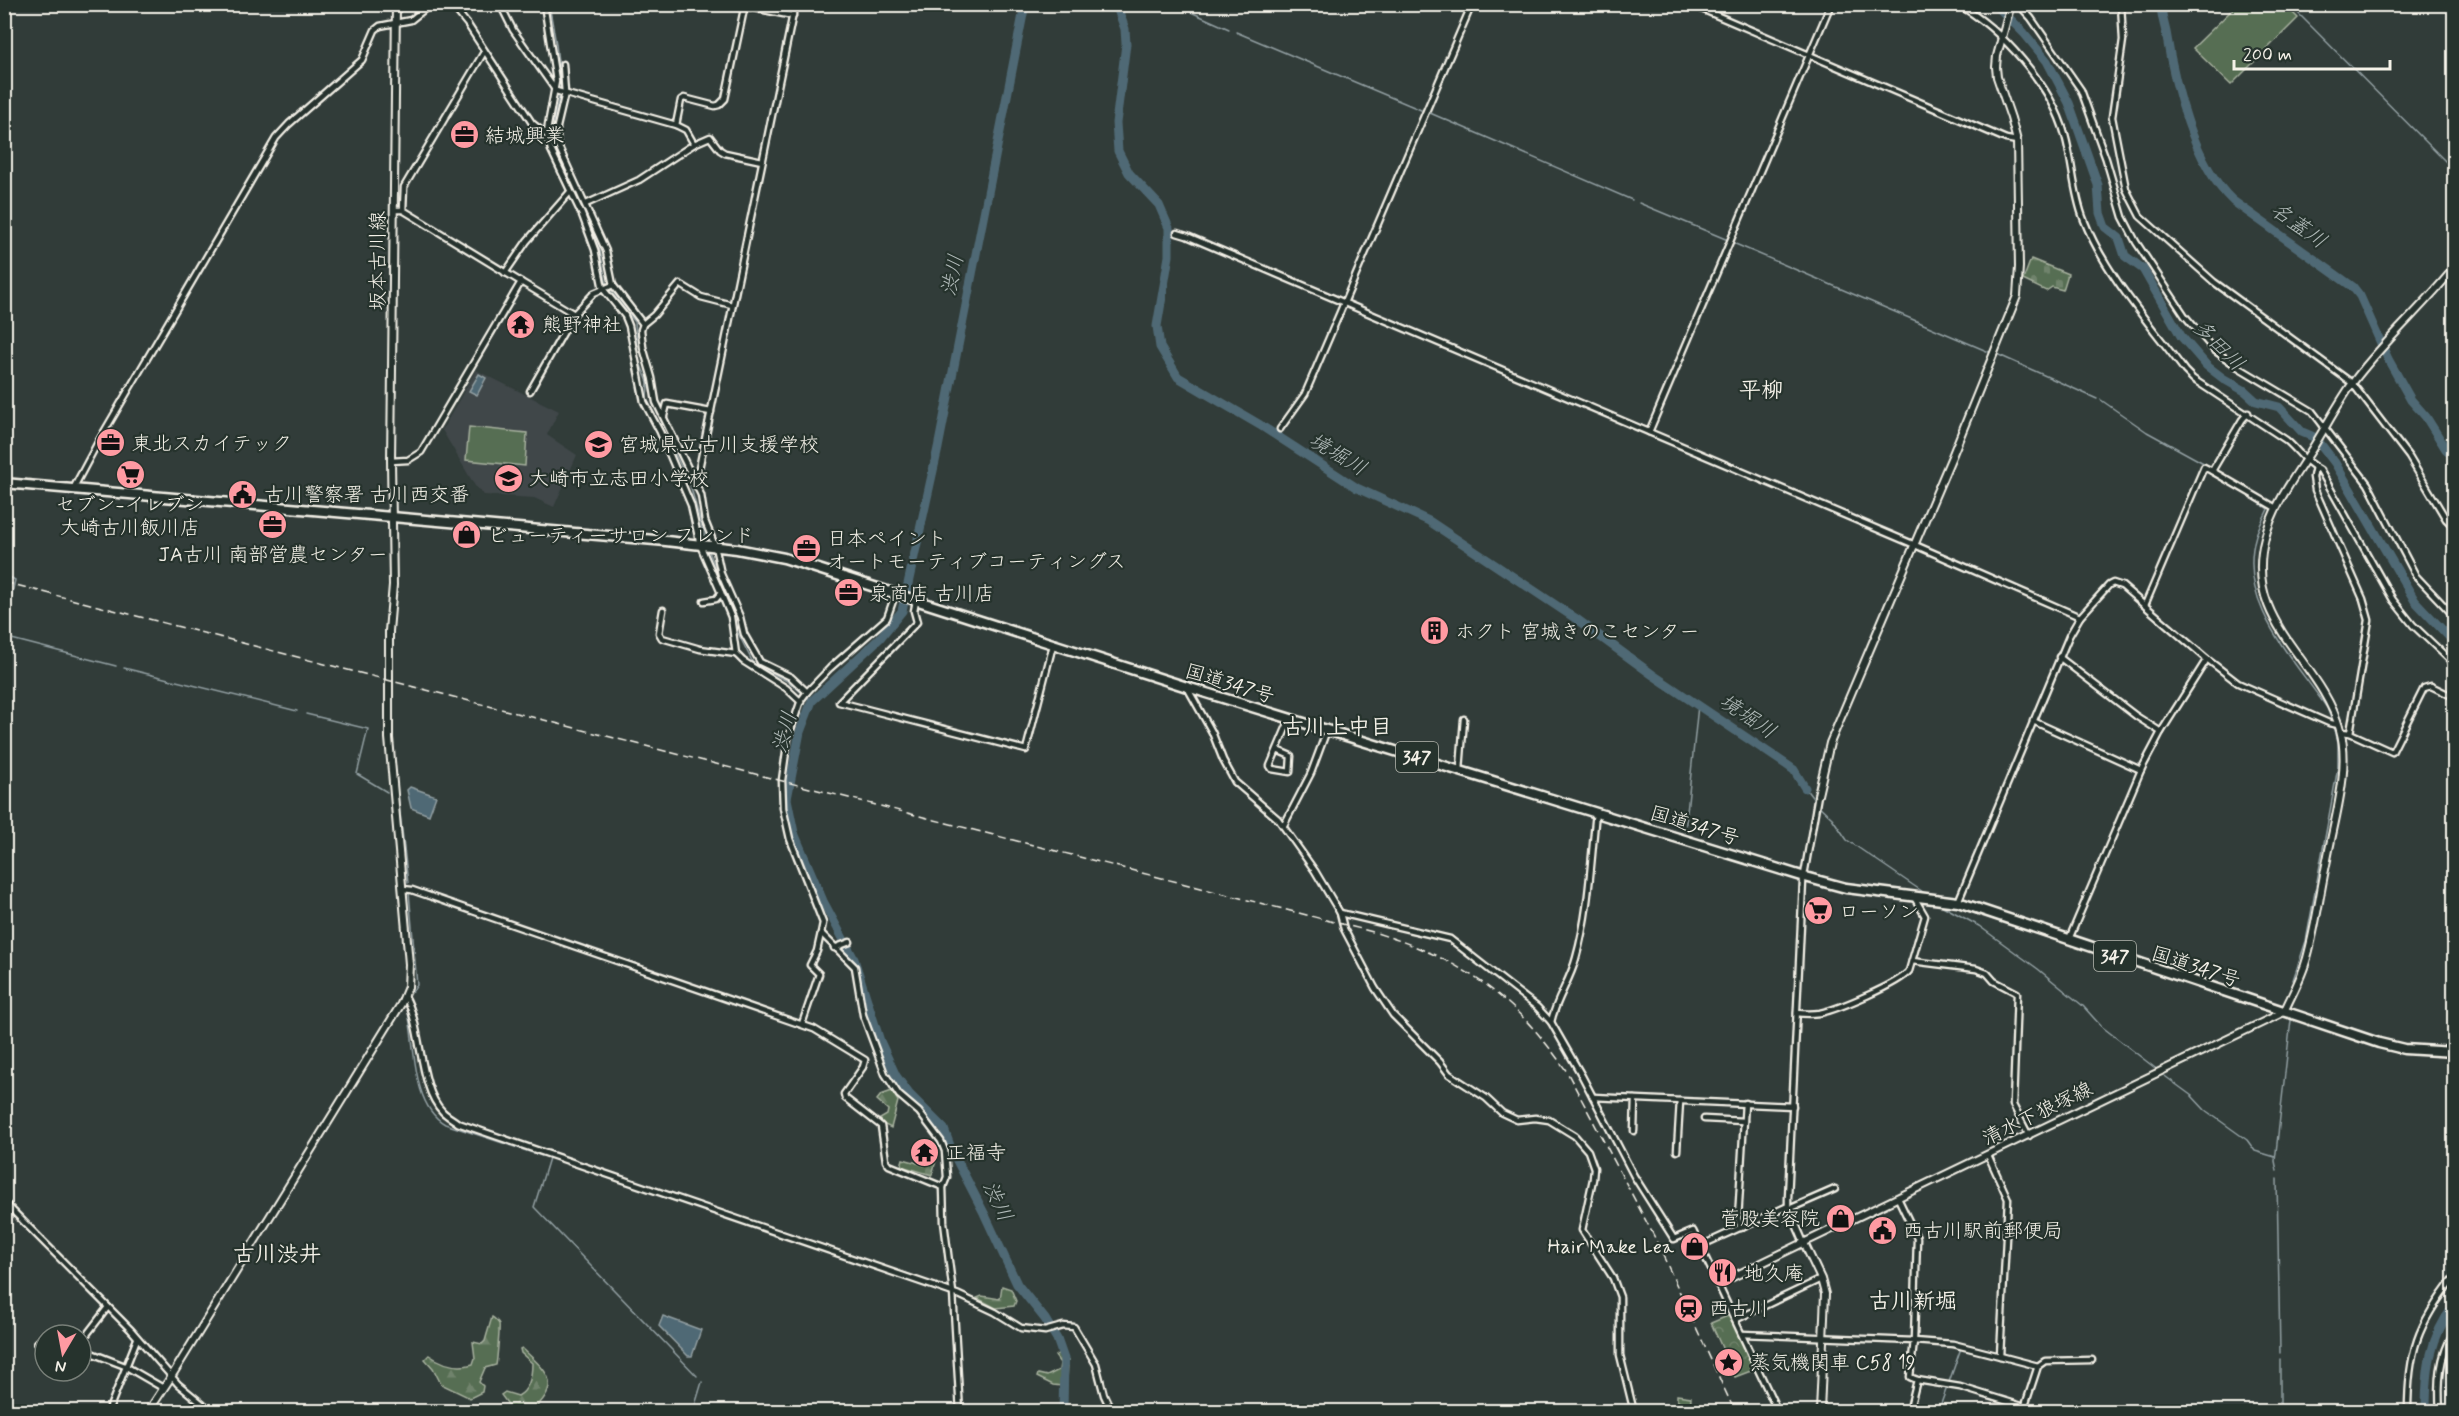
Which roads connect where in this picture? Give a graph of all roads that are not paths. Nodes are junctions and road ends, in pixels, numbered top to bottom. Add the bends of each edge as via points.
1 (396, 4) edge
2 (431, 4) edge
3 (451, 4) edge
4 (500, 4) edge
5 (544, 4) edge
6 (795, 4) edge
7 (1472, 4) edge
8 (1690, 4) edge
9 (1830, 4) edge
10 (1957, 4) edge
11 (2011, 4) edge
12 (2018, 4) edge
13 (2121, 4) edge
14 (793, 16) junction
15 (396, 22) junction
16 (2002, 38) junction
17 (484, 52) junction
18 (1809, 55) junction
19 (563, 64) dead end
20 (560, 92) junction
21 (676, 125) junction
22 (547, 135) junction
23 (2016, 141) junction
24 (694, 144) junction
25 (762, 161) junction
26 (579, 190) junction
27 (571, 193) junction
28 (586, 204) junction
29 (394, 210) junction
30 (403, 210) junction
31 (1177, 233) dead end
32 (2454, 268) edge
33 (506, 273) junction
34 (521, 282) junction
35 (612, 286) junction
36 (604, 288) junction
37 (1344, 303) junction
38 (732, 306) junction
39 (574, 314) junction
40 (643, 324) junction
41 (2352, 383) junction
42 (530, 391) dead end
43 (711, 412) junction
44 (2248, 413) junction
45 (664, 417) junction
46 (1280, 429) dead end
47 (2323, 430) junction
48 (1649, 432) junction
49 (2306, 459) junction
50 (392, 461) junction
51 (2315, 467) junction
52 (2211, 471) junction
53 (4, 483) edge
54 (696, 483) junction
55 (73, 489) junction
56 (2276, 508) junction
57 (393, 517) junction
58 (2454, 527) edge
59 (708, 545) junction
60 (1915, 545) junction
61 (722, 593) junction
62 (897, 596) junction
63 (704, 601) dead end
64 (914, 601) junction
65 (2145, 605) junction
66 (663, 610) dead end
67 (2454, 616) edge
68 (2080, 617) junction
69 (1053, 644) junction
70 (736, 654) junction
71 (2059, 657) junction
72 (2207, 659) junction
73 (2454, 664) edge
74 (1187, 687) junction
75 (806, 693) junction
76 (2454, 697) edge
77 (801, 701) junction
78 (1290, 719) junction
79 (1464, 719) dead end
80 (2033, 721) junction
81 (2335, 724) junction
82 (1327, 730) junction
83 (2161, 732) junction
84 (2341, 732) junction
85 (2350, 733) junction
86 (1277, 750) junction
87 (1460, 770) junction
88 (2141, 770) junction
89 (1818, 795) joint
90 (1596, 812) junction
91 (1284, 825) junction
92 (1805, 877) junction
93 (403, 889) junction
94 (1914, 897) junction
95 (1958, 903) junction
96 (1340, 913) junction
97 (821, 933) junction
98 (2068, 941) junction
99 (850, 942) dead end
100 (834, 948) junction
101 (1912, 961) junction
102 (405, 996) junction
103 (2284, 1012) junction
104 (1797, 1013) junction
105 (1551, 1022) junction
106 (802, 1024) junction
107 (2454, 1052) edge
108 (1593, 1097) junction
109 (1635, 1099) junction
110 (1680, 1101) junction
111 (1745, 1104) junction
112 (1793, 1106) junction
113 (1704, 1119) dead end
114 (1744, 1121) junction
115 (1634, 1131) dead end
116 (2029, 1136) junction
117 (1677, 1151) dead end
118 (1988, 1155) junction
119 (943, 1187) junction
120 (1835, 1189) dead end
121 (1898, 1198) junction
122 (4, 1202) edge
123 (1789, 1208) junction
124 (1741, 1227) junction
125 (1804, 1243) junction
126 (1700, 1246) junction
127 (2454, 1278) edge
128 (1821, 1279) junction
129 (1718, 1284) junction
130 (953, 1293) junction
131 (108, 1307) junction
132 (1735, 1320) junction
133 (93, 1326) edge
134 (2454, 1332) edge
135 (1742, 1334) junction
136 (1823, 1338) junction
137 (137, 1339) junction
138 (1914, 1341) junction
139 (93, 1354) edge
140 (2000, 1356) junction
141 (2092, 1360) dead end
142 (126, 1366) junction
143 (2037, 1366) junction
144 (171, 1377) junction
145 (1917, 1380) junction
146 (163, 1388) junction
147 (2024, 1409) edge
148 (108, 1412) edge
149 (148, 1412) edge
150 (212, 1412) edge
151 (960, 1412) edge
152 (1112, 1412) edge
153 (1634, 1412) edge
154 (1778, 1412) edge
155 (1820, 1412) edge
156 (1909, 1412) edge
157 (2408, 1412) edge
158 (2440, 1412) edge

1 - 15 street, 坂本古川線
2 - 15 street via 411,20
3 - 17 street
4 - 20 street via 513,30
5 - 20 street
6 - 14 street
7 - 37 street
8 - 18 street
9 - 18 street
10 - 16 street
11 - 16 street
12 - 47 street via 2081,90 2123,217 2185,316 2214,350 2312,411
13 - 41 street via 2123,40 2112,117 2126,189 2140,216 2214,282
14 - 21 street via 744,9 725,99 715,106 684,98
14 - 25 street
15 - 29 street, 坂本古川線
15 - 55 street via 375,30 362,60 276,138
16 - 23 street via 1996,56 1997,77
16 - 44 street via 2051,101 2065,134 2083,218 2099,252 2185,371
17 - 22 street via 532,123
17 - 30 street via 404,187
18 - 23 street
18 - 48 street
19 - 20 street
20 - 21 street
20 - 22 street
20 - 26 street via 557,143
21 - 24 street via 686,130
22 - 27 street
23 - 60 street via 2017,296
24 - 25 street via 710,137 725,153
24 - 28 street via 647,176
25 - 38 street
26 - 27 street
26 - 28 street
27 - 33 street via 527,241
27 - 36 street via 595,250
28 - 35 street via 606,251
29 - 30 street
29 - 50 street, 坂本古川線
30 - 33 street
31 - 37 street
32 - 41 street
33 - 34 street
34 - 39 street
34 - 50 street via 421,452 408,460
35 - 36 street
35 - 40 street
36 - 39 street via 586,299
36 - 59 street via 625,316 644,402
37 - 46 street via 1305,394
37 - 48 street
38 - 40 street via 701,297 680,284
38 - 43 street
39 - 42 street
40 - 45 street via 646,363
41 - 47 street
41 - 58 street via 2393,435
43 - 45 street via 667,404
43 - 54 street
44 - 49 street
44 - 52 street
45 - 54 street
47 - 49 street
47 - 67 street via 2368,484 2416,576
48 - 60 street
49 - 51 street
49 - 56 street
50 - 57 street, 坂本古川線
51 - 73 street via 2325,475 2393,600
51 - 85 street via 2315,490 2369,620
52 - 56 street
52 - 65 street via 2204,467
53 - 55 highway, 国道347号 / 347
54 - 59 street
55 - 57 highway, 国道347号 / 347
56 - 81 street via 2262,553 2265,600 2277,626 2331,705
57 - 59 highway, 国道347号 / 347
57 - 93 street, 坂本古川線 via 389,738
59 - 61 street
59 - 62 highway, 国道347号 / 347 via 784,558
59 - 75 street via 744,634 760,662 791,677
60 - 68 street
60 - 89 street via 1830,743
61 - 63 street via 716,599
61 - 70 street via 731,617
62 - 64 highway, 国道347号 / 347
62 - 75 street via 887,618
64 - 69 highway, 国道347号 / 347
64 - 69 street via 917,622 839,702 1026,750
65 - 68 street via 2114,583
65 - 72 street
66 - 70 street via 662,638
68 - 71 street
69 - 74 highway, 国道347号 / 347
70 - 77 street
71 - 80 street
71 - 83 street
72 - 81 street via 2238,683
72 - 83 street
74 - 78 highway, 国道347号 / 347
74 - 91 street via 1235,782
75 - 77 street
76 - 85 street via 2431,686 2424,688 2392,752
77 - 97 street via 787,748 783,808 790,839 823,923
78 - 82 highway, 国道347号 / 347
78 - 86 street
79 - 87 street
80 - 88 street
80 - 95 street
81 - 84 street
82 - 87 highway, 国道347号 / 347
82 - 91 street via 1311,773
83 - 88 street
84 - 85 street
84 - 103 street via 2343,766 2312,936
86 - 86 street via 1270,766 1290,772 1291,756
87 - 90 highway, 国道347号 / 347
88 - 98 street
89 - 92 street
90 - 92 highway, 国道347号 / 347
90 - 105 street via 1581,938
91 - 96 street
92 - 94 highway, 国道347号 / 347 via 1845,888
92 - 104 street
93 - 102 street, 坂本古川線 via 409,975
93 - 106 street
94 - 95 highway, 国道347号 / 347
94 - 101 street via 1925,916
95 - 98 highway, 国道347号 / 347
96 - 105 street via 1450,939 1512,986
96 - 153 street via 1344,930 1390,1011 1449,1074 1509,1117 1559,1124 1588,1151 1594,1168 1582,1230 1613,1278 1620,1297 1620,1354
97 - 100 street
97 - 106 street via 810,965 819,974
98 - 103 highway, 国道347号 / 347
99 - 100 street
100 - 119 street via 855,967 863,1015 885,1074 941,1142 947,1177
101 - 104 street via 1906,975 1881,988 1822,1012
101 - 116 street via 1976,969 2017,993 2013,1104
102 - 130 street via 434,1096 442,1111 458,1123
102 - 144 street
103 - 107 highway, 国道347号 / 347 via 2379,1043
103 - 116 street, 清水下狼塚線
104 - 112 street
105 - 108 street
106 - 119 street via 865,1060 844,1094 881,1126 889,1165
108 - 109 street
108 - 126 street via 1634,1176 1674,1239 1693,1231
109 - 110 street
109 - 115 street
110 - 111 street
110 - 117 street
111 - 112 street
111 - 114 street
112 - 123 street
113 - 114 street
114 - 124 street via 1738,1219
116 - 118 street, 清水下狼塚線
118 - 121 street, 清水下狼塚線
118 - 140 street via 2008,1199
119 - 130 street
120 - 123 street
121 - 125 street, 清水下狼塚線
121 - 138 street via 1917,1238
122 - 131 street
123 - 124 street
123 - 125 street
124 - 126 street
125 - 128 street
125 - 129 street, 清水下狼塚線
126 - 129 street
127 - 157 street via 2430,1310 2415,1344
128 - 132 street
128 - 136 street via 1825,1294
129 - 132 street
130 - 151 street
130 - 152 street via 1021,1328 1045,1331 1074,1327 1096,1364
131 - 133 street
131 - 137 street
132 - 135 street
134 - 158 street via 2442,1359
135 - 136 street
135 - 154 street
136 - 138 street
136 - 155 street
137 - 142 street
137 - 144 street
138 - 140 street via 1953,1344
138 - 145 street via 1910,1377
139 - 142 street
140 - 143 street
141 - 143 street via 2045,1361
142 - 146 street
142 - 148 street
143 - 147 street
144 - 146 street
144 - 150 street
145 - 147 street via 1948,1384
145 - 156 street
146 - 149 street

